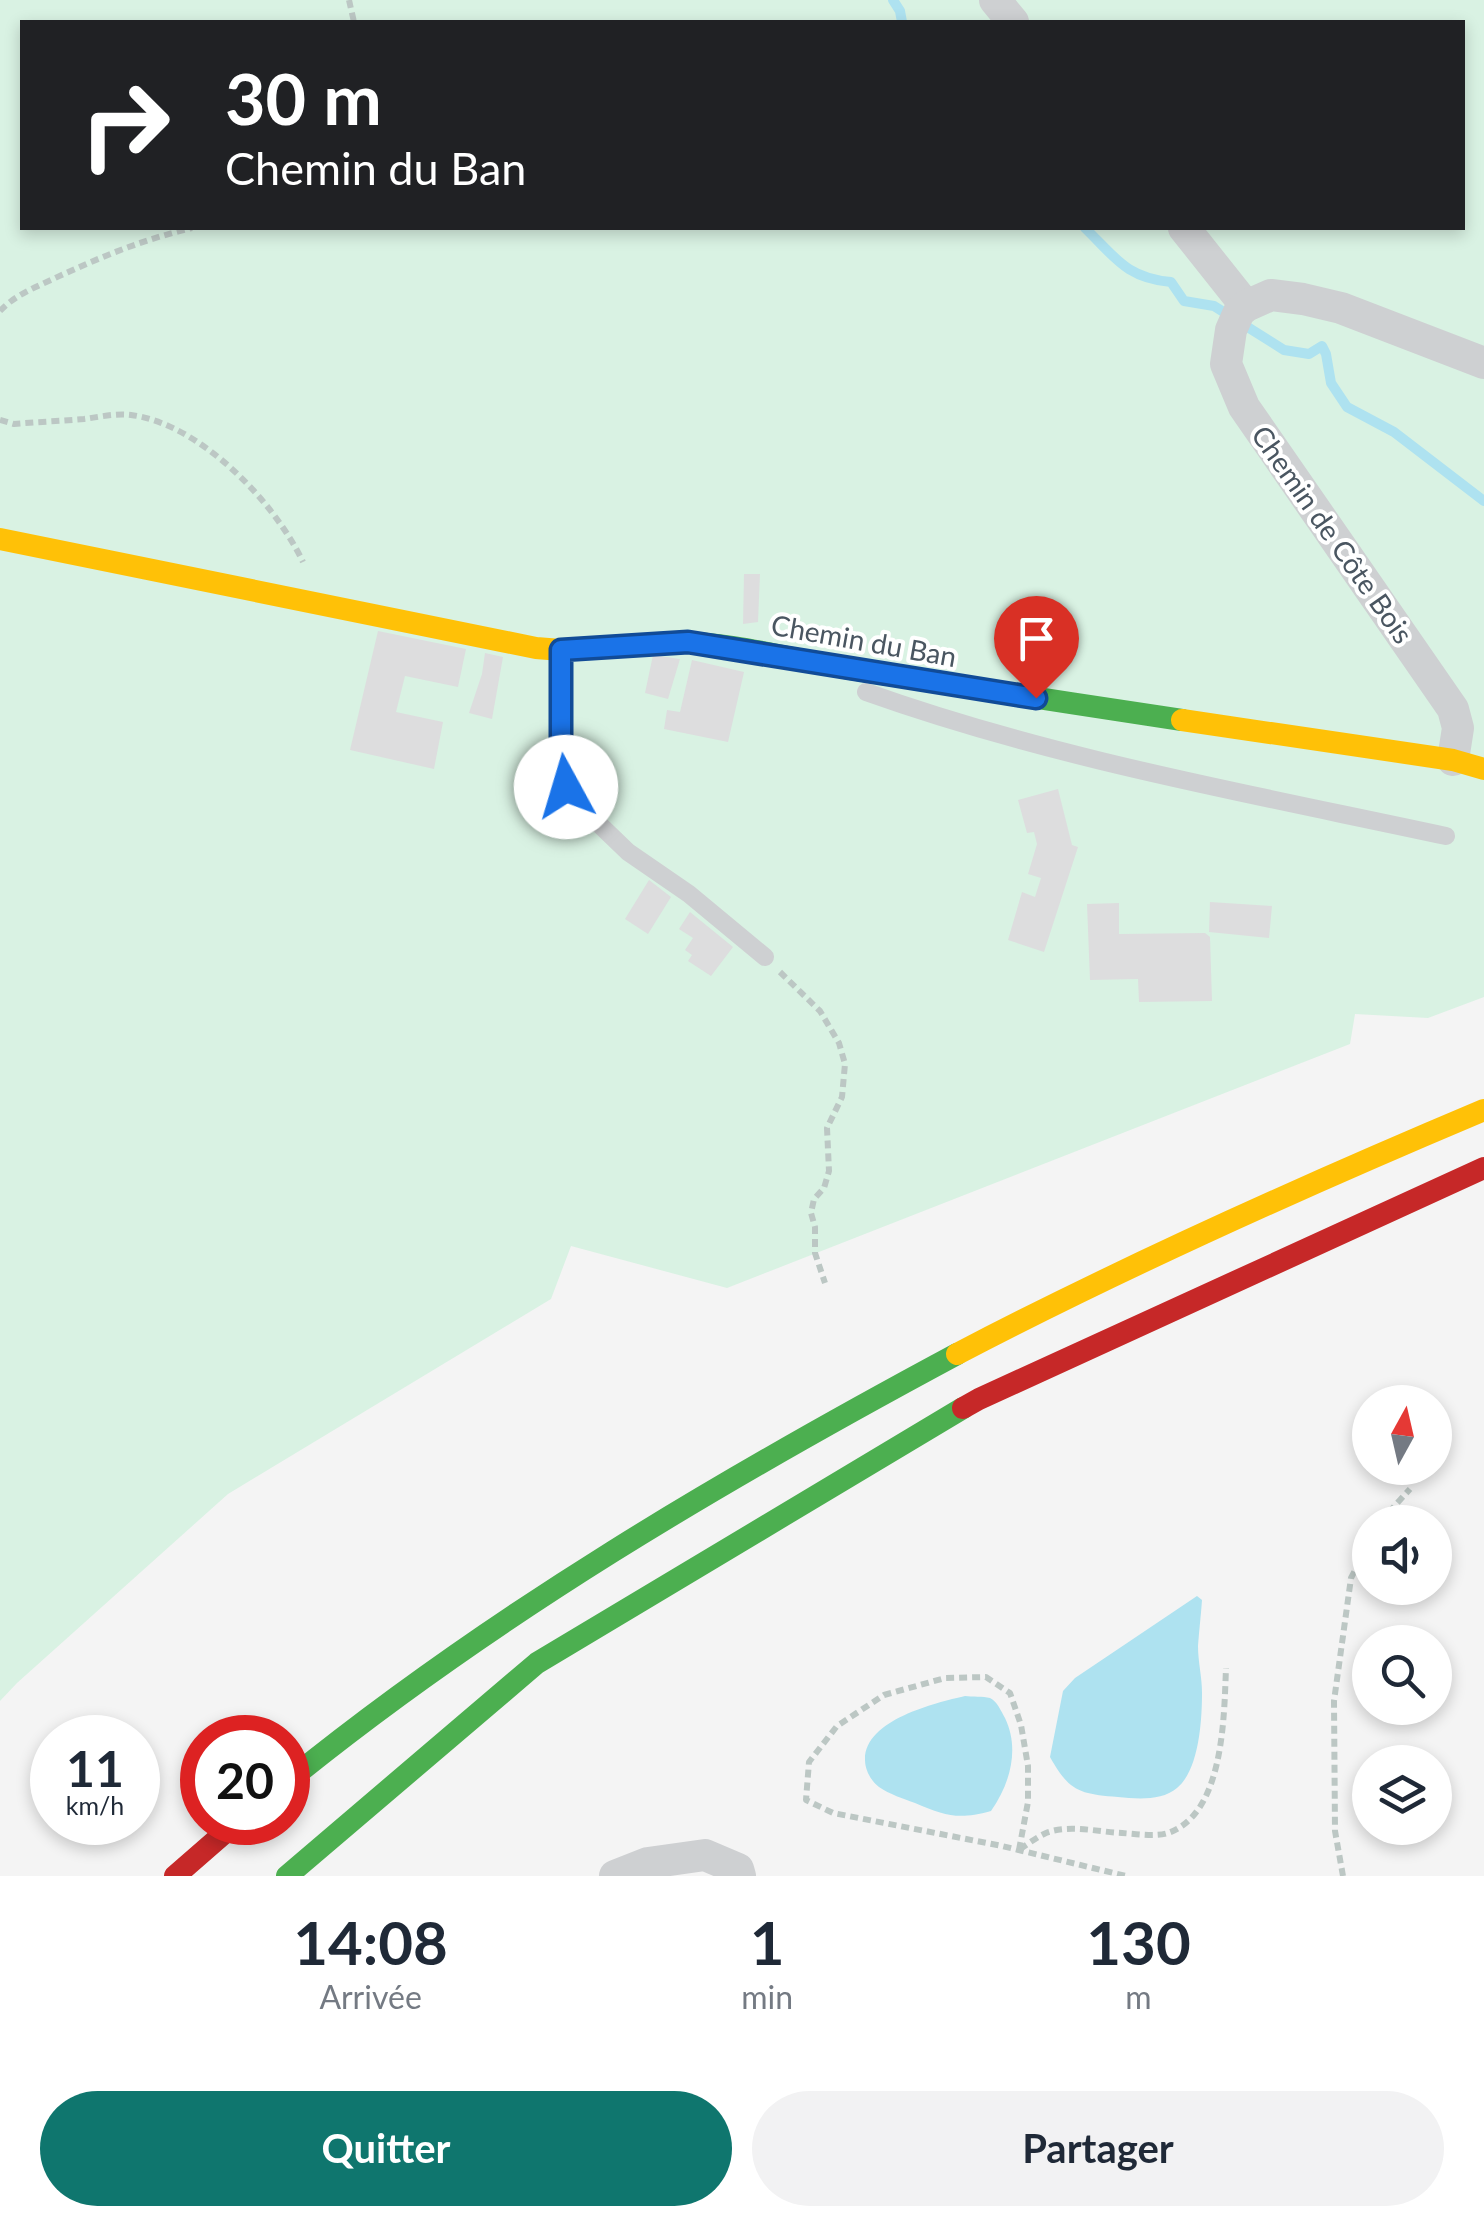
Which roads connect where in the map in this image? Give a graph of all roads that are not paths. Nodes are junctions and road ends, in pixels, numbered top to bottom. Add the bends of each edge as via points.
1 (995, 0) edge
2 (1011, 20) edge
3 (1185, 230) edge
4 (1239, 316) junction
5 (1484, 363) edge
6 (0, 539) edge
7 (561, 650) junction
8 (858, 670) junction
9 (1468, 764) edge
10 (1446, 836) dead end
11 (765, 957) road end
12 (1484, 1110) edge
13 (1484, 1168) edge
14 (310, 1764) edge
15 (211, 1845) edge
16 (175, 1876) edge
17 (286, 1876) edge
18 (615, 1876) edge
19 (740, 1876) edge

1 - 2 street
3 - 4 street
4 - 5 street via 1271,295 1303,298
4 - 9 street, Chemin de Côte Bois via 1226,364 1244,407 1453,709
6 - 7 main road, Chemin du Ban
7 - 8 main road, Chemin du Ban via 688,642
7 - 11 lane via 561,765 574,800 628,852
8 - 9 main road, Chemin du Ban
8 - 10 lane via 862,691 975,729
12 - 14 main road via 999,1330 754,1464 460,1651
13 - 17 main road via 962,1409 537,1663
15 - 16 main road
18 - 19 street via 648,1863 705,1856

